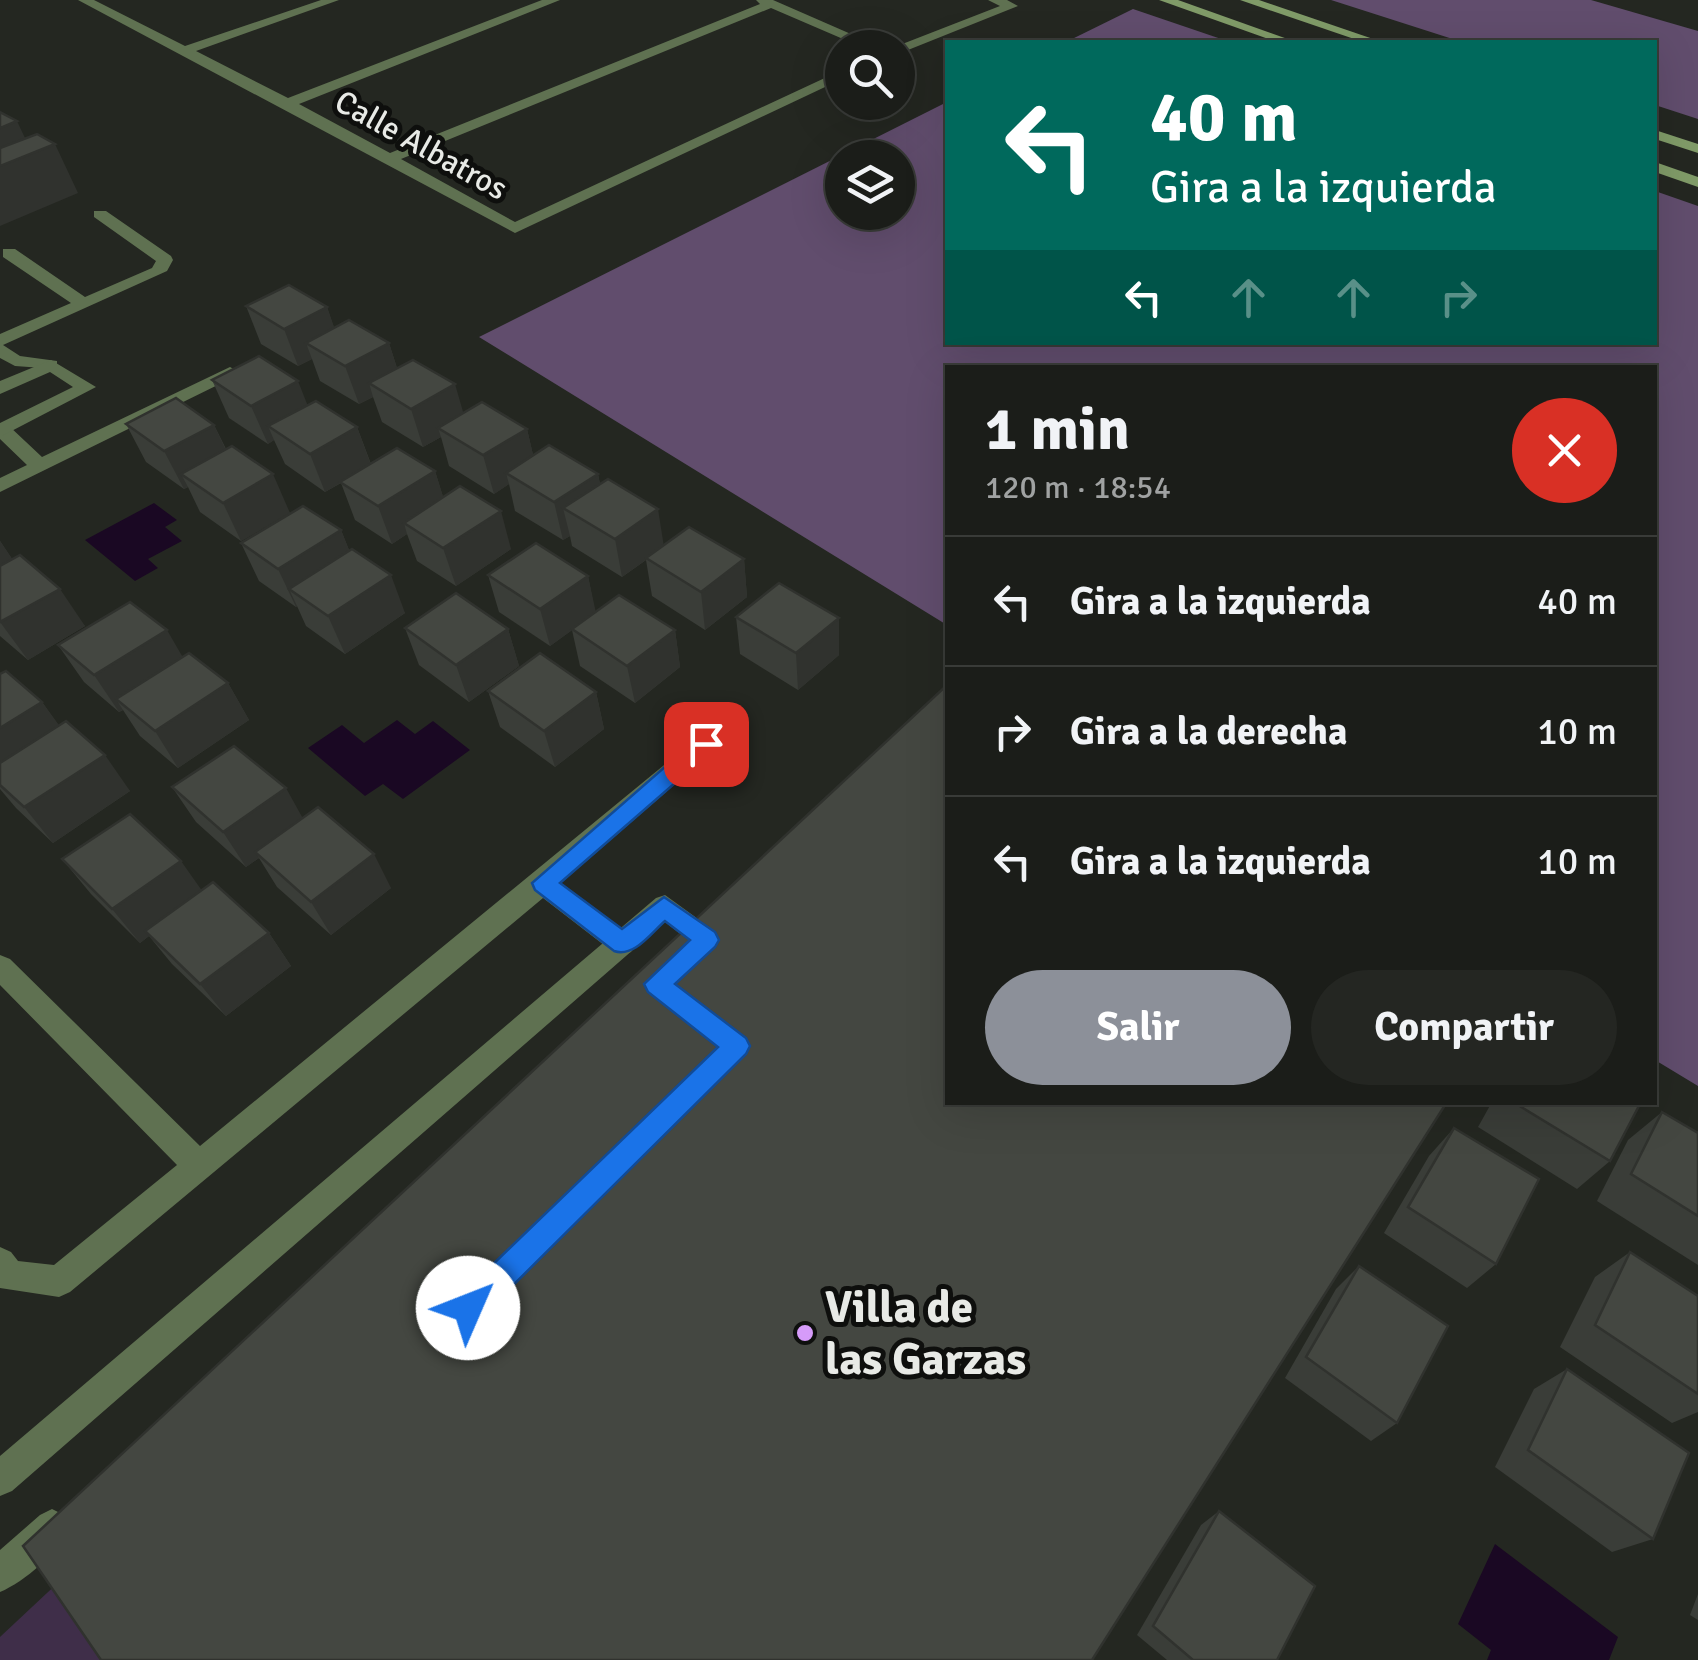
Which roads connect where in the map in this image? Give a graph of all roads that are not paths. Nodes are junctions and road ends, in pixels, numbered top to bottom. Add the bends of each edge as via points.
1 (84, 0) edge
2 (333, 0) edge
3 (554, 0) edge
4 (994, 0) edge
5 (1165, 0) edge
6 (1246, 0) edge
7 (767, 2) edge
8 (834, 30) edge
9 (1283, 40) edge
10 (1369, 40) edge
11 (915, 43) edge
12 (184, 51) junction
13 (825, 82) edge
14 (287, 102) junction
15 (1657, 135) edge
16 (1698, 148) edge
17 (391, 158) junction
18 (1657, 168) edge
19 (1698, 182) edge
20 (100, 214) dead end
21 (9, 253) dead end
22 (84, 304) junction
23 (0, 341) edge
24 (0, 350) edge
25 (51, 365) junction
26 (230, 372) edge
27 (0, 388) edge
28 (1, 430) edge
29 (40, 466) junction
30 (0, 486) edge
31 (733, 721) dead end
32 (543, 883) junction
33 (622, 944) junction
34 (682, 962) edge
35 (0, 967) edge
36 (199, 1166) junction
37 (0, 1263) edge
38 (0, 1478) edge
39 (73, 1508) edge
40 (0, 1574) edge

1 - 12 street, Calle Albatros
2 - 12 street
3 - 14 street
4 - 11 street via 1012,6
5 - 9 main road
6 - 10 main road
7 - 8 street
7 - 17 street
12 - 14 street, Calle Albatros
13 - 17 street, Calle Albatros via 515,228
14 - 17 street, Calle Albatros
15 - 16 main road
18 - 19 main road
20 - 22 street via 165,260 158,270
21 - 22 street
22 - 23 street
24 - 25 street via 16,361
25 - 27 street
25 - 28 street via 87,387
26 - 29 street
28 - 29 street
29 - 30 street
31 - 32 street
32 - 33 street
32 - 36 street
33 - 34 street via 664,906 707,940
33 - 38 street
35 - 36 street
36 - 37 street via 59,1281 10,1276
39 - 40 street

